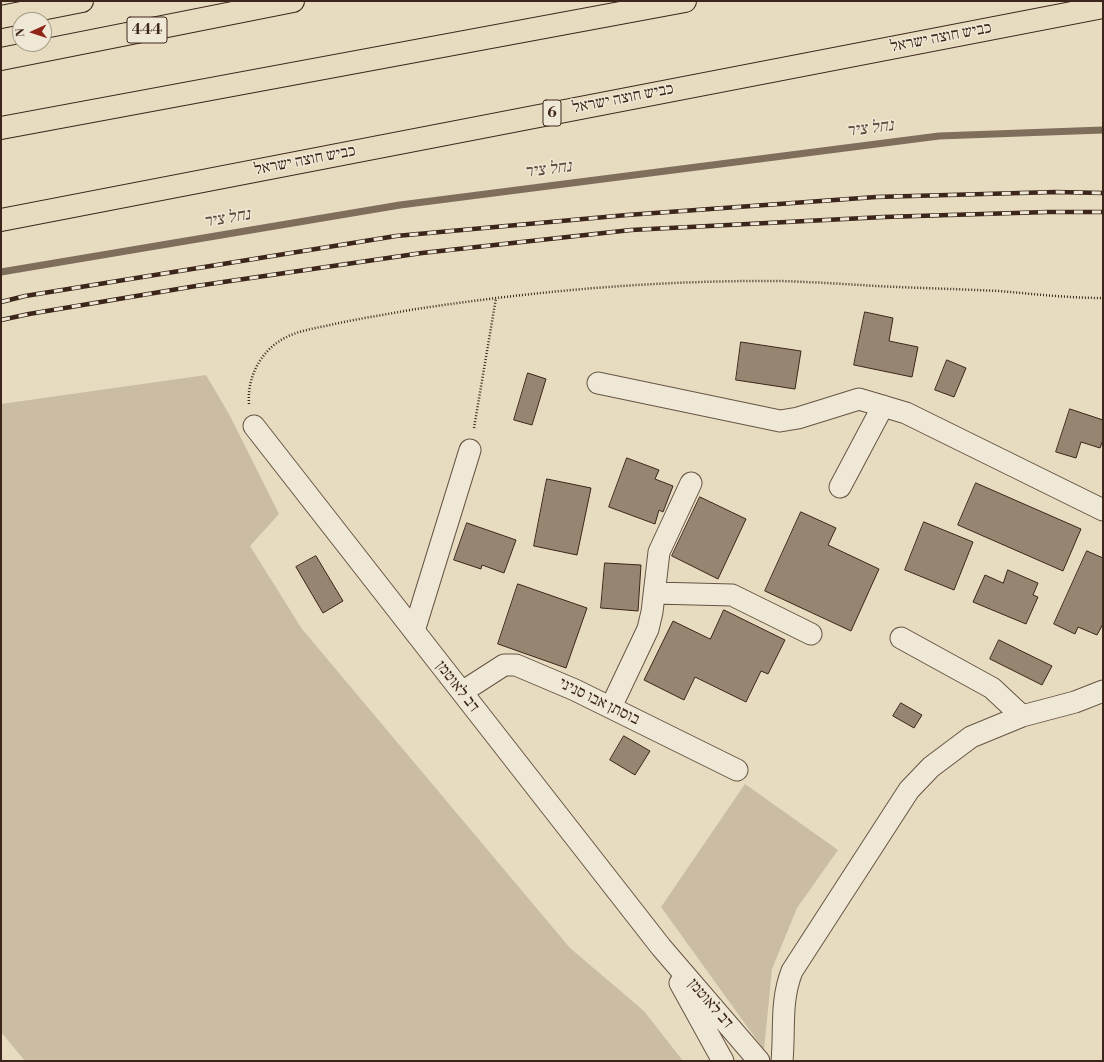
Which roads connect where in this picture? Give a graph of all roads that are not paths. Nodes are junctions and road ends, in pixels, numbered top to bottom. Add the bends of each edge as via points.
1 (82, 1) edge
2 (293, 1) edge
3 (685, 1) edge
4 (1103, 7) edge
5 (1, 17) edge
6 (1, 59) edge
7 (1, 128) edge
8 (1, 220) edge
9 (598, 383) dead end
10 (883, 406) junction
11 (254, 426) road end
12 (470, 450) road end
13 (691, 483) dead end
14 (840, 487) dead end
15 (1103, 510) edge
16 (654, 593) junction
17 (414, 631) junction
18 (811, 634) dead end
19 (901, 638) dead end
20 (1103, 691) edge
21 (462, 692) junction
22 (611, 707) junction
23 (1022, 716) junction
24 (737, 770) dead end
25 (661, 947) junction
26 (723, 1061) edge
27 (759, 1061) edge
28 (782, 1061) edge

1 - 5 main road
2 - 6 main road, 444
3 - 7 main road
4 - 8 main road, כביש חוצה ישראל / 6
9 - 10 street via 780,421 859,399
10 - 14 street
10 - 15 street via 906,413
11 - 17 street, דב לאוטמן
12 - 17 street
13 - 16 street via 659,552
16 - 18 street via 732,595
16 - 22 street via 648,629
17 - 21 street, דב לאוטמן
19 - 23 street via 992,688
20 - 23 street via 1075,702
21 - 22 street, בוסתן אבו סניני via 504,664 516,664
21 - 25 street, דב לאוטמן
22 - 24 street, בוסתן אבו סניני
23 - 28 street via 971,737 931,767 909,790 792,971 784,1005
25 - 26 street, דב לאוטמן
25 - 27 street, דב לאוטמן

